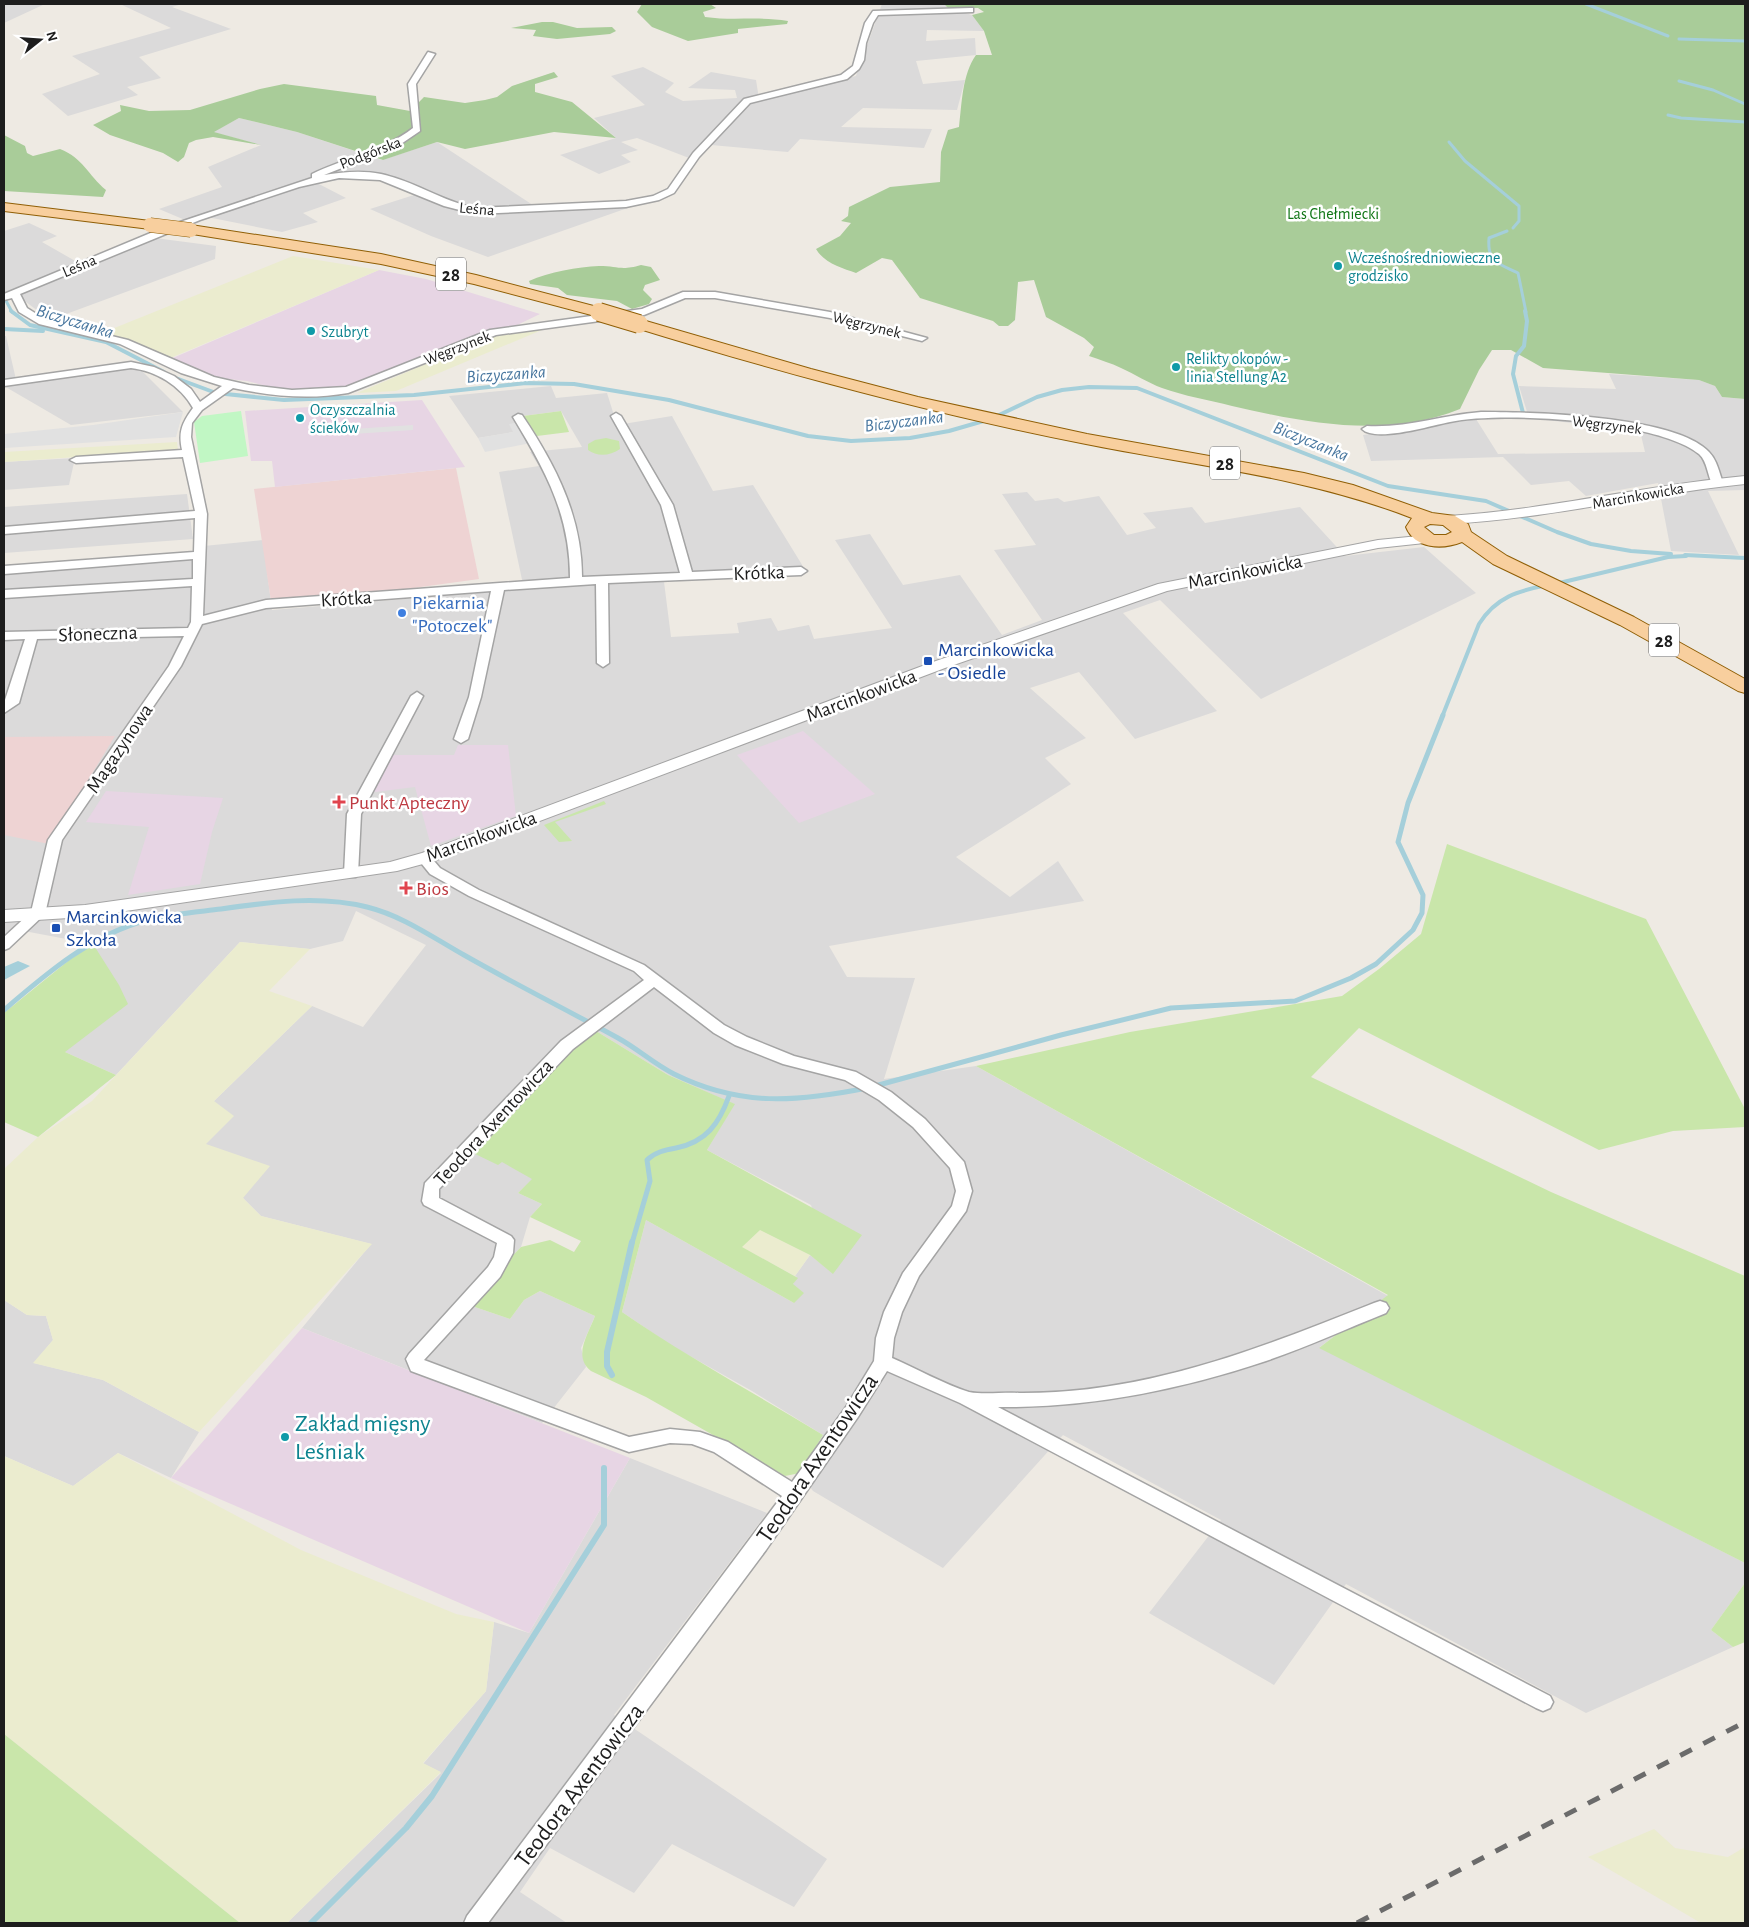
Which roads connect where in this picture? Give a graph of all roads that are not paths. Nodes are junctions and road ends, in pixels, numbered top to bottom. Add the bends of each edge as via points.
1 (970, 10) dead end
2 (431, 54) dead end
3 (303, 182) junction
4 (4, 207) edge
5 (15, 293) junction
6 (4, 297) edge
7 (922, 338) dead end
8 (4, 383) edge
9 (230, 385) junction
10 (198, 408) junction
11 (616, 416) dead end
12 (518, 417) dead end
13 (1367, 429) dead end
14 (188, 453) junction
15 (76, 460) dead end
16 (1745, 480) edge
17 (1717, 482) junction
18 (201, 514) junction
19 (1502, 517) junction
20 (1427, 522) junction
21 (4, 530) edge
22 (1450, 536) junction
23 (1378, 544) junction
24 (200, 555) junction
25 (4, 570) edge
26 (801, 571) dead end
27 (687, 575) junction
28 (602, 580) junction
29 (576, 581) junction
30 (199, 582) junction
31 (498, 588) junction
32 (4, 594) edge
33 (195, 627) junction
34 (32, 635) junction
35 (4, 636) edge
36 (602, 662) dead end
37 (1745, 687) edge
38 (417, 696) dead end
39 (4, 709) edge
40 (461, 739) dead end
41 (424, 858) junction
42 (351, 874) junction
43 (38, 914) junction
44 (4, 916) edge
45 (4, 946) edge
46 (654, 980) junction
47 (1380, 1308) dead end
48 (883, 1362) junction
49 (966, 1398) junction
50 (794, 1494) junction
51 (1543, 1702) dead end
52 (475, 1923) edge

1 - 3 street, Leśna via 876,13 869,23 856,67 844,76 747,101 696,155 671,191 656,198 626,204 484,211 451,205 386,177 356,174
2 - 3 street, Podgórska via 412,84 417,129 406,139 335,165
3 - 5 street, Leśna via 140,240
4 - 20 main road, 28, bridge via 191,230 381,259 476,280 599,312 781,366 962,411 1096,440 1304,477 1349,489
5 - 6 street, Leśna
5 - 9 street, Węgrzynek via 23,310 38,319 124,342 196,374
7 - 9 street, Węgrzynek via 805,310 716,295 683,295 644,312 494,332 340,392 297,393
8 - 10 street via 131,365 144,366 173,381 194,398
9 - 10 street, Magazynowa
10 - 14 street, Magazynowa via 188,423 185,437
11 - 27 street via 666,505
12 - 29 street via 559,487 573,527 577,553
13 - 17 street, Węgrzynek via 1414,427 1447,418 1471,416 1605,422 1665,432 1686,441 1708,457
14 - 15 street
14 - 18 street, Magazynowa
16 - 17 street, Marcinkowicka
17 - 19 street, Marcinkowicka
18 - 21 street
18 - 24 street, Magazynowa
19 - 20 street, Marcinkowicka
19 - 22 street, Marcinkowicka
20 - 22 main road, 28 via 1458,525
20 - 22 main road, 28 via 1419,535
20 - 23 street, Marcinkowicka
22 - 23 street, Marcinkowicka
22 - 37 main road, 28 via 1580,598
23 - 41 street, Marcinkowicka via 1163,586 939,665
24 - 25 street
24 - 30 street, Magazynowa
26 - 27 street, Krótka
27 - 28 street, Krótka
28 - 29 street, Krótka
28 - 36 street
29 - 31 street, Krótka
30 - 32 street
30 - 33 street, Magazynowa
31 - 33 street, Krótka via 266,604 225,612
31 - 40 street via 475,697
33 - 34 street, Słoneczna
33 - 43 street, Magazynowa via 175,666 55,840
34 - 35 street, Słoneczna
34 - 39 street via 12,703
38 - 42 street via 354,814
41 - 42 street, Marcinkowicka
41 - 46 street, Teodora Axentowicza via 447,879 639,968
42 - 43 street, Marcinkowicka via 85,911
43 - 44 street, Marcinkowicka
43 - 45 street
46 - 48 street, Teodora Axentowicza via 719,1029 741,1041 789,1060 850,1076 881,1094 919,1123 958,1166 964,1191 960,1207 912,1273 893,1312 885,1338
46 - 50 street, Teodora Axentowicza via 585,1032 534,1077 431,1187 430,1202 494,1232 505,1240 506,1245 494,1272 415,1358 417,1366 629,1445 670,1436 693,1437 721,1447
47 - 49 street via 1262,1355 1125,1391 1040,1400
48 - 49 street
48 - 50 street, Teodora Axentowicza
49 - 51 street
50 - 52 street, Teodora Axentowicza

